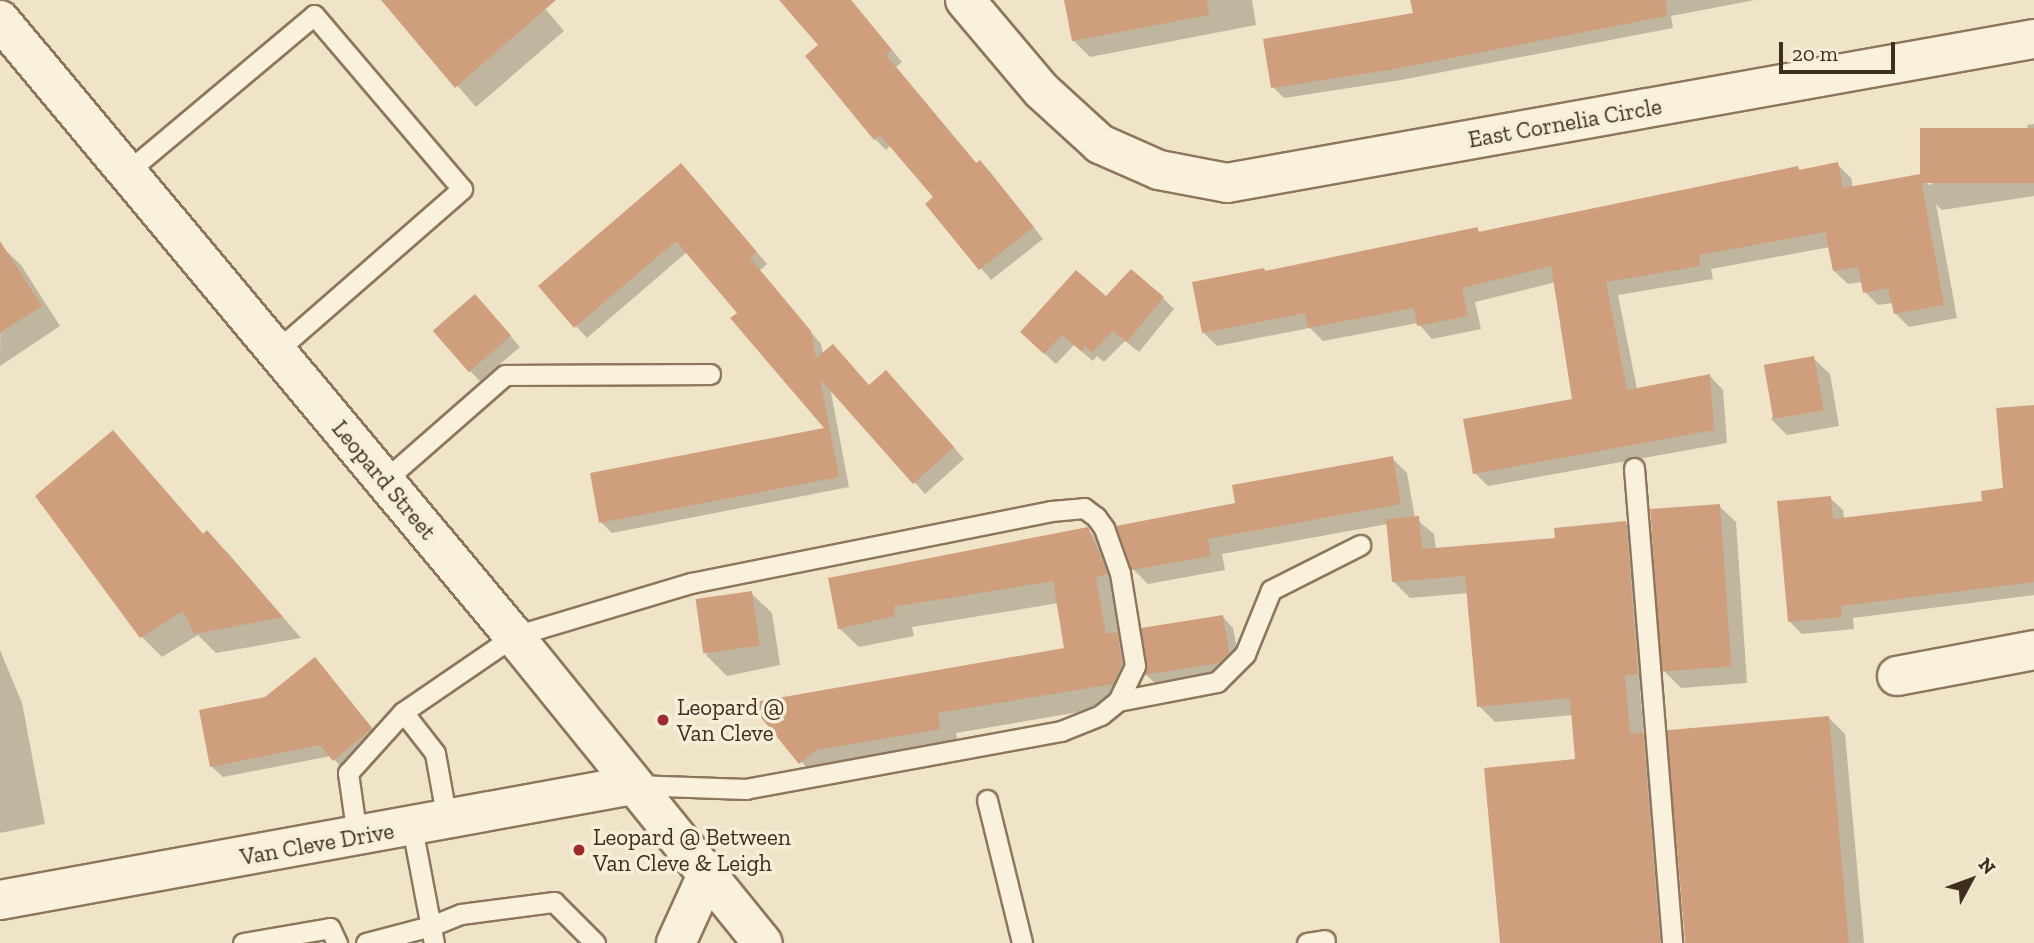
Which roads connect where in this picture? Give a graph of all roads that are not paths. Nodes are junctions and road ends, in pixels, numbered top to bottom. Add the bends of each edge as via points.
1 (965, 0) edge
2 (0, 20) edge
3 (2034, 39) edge
4 (127, 172) junction
5 (276, 351) junction
6 (710, 374) dead end
7 (1634, 468) dead end
8 (385, 480) junction
9 (1360, 545) dead end
10 (514, 636) junction
11 (2034, 650) edge
12 (1897, 676) dead end
13 (1118, 701) junction
14 (403, 712) junction
15 (633, 785) junction
16 (987, 800) dead end
17 (430, 824) junction
18 (357, 836) junction
19 (707, 875) junction
20 (0, 900) edge
21 (432, 935) edge
22 (243, 943) edge
23 (337, 943) edge
24 (366, 943) edge
25 (595, 943) edge
26 (676, 943) edge
27 (763, 943) edge
28 (1021, 943) edge
29 (1672, 943) edge

1 - 3 street, East Cornelia Circle via 1042,91 1100,144 1159,170 1227,184
2 - 4 street, Leopard Street
4 - 5 street, Leopard Street
4 - 5 lane via 314,15 462,189
5 - 8 street, Leopard Street
6 - 8 lane via 505,375
7 - 29 lane
8 - 10 street, Leopard Street
9 - 13 lane via 1271,590 1245,654 1217,682
10 - 13 lane via 691,583 1084,508 1104,528 1120,573 1135,666
10 - 14 lane
10 - 15 street, Leopard Street
11 - 12 street
13 - 15 lane via 1101,715 1061,731 746,789
14 - 17 lane via 435,753
14 - 18 lane via 348,773
15 - 17 street, Van Cleve Drive
15 - 19 street, Leopard Street
16 - 28 lane
17 - 18 street, Van Cleve Drive
17 - 21 lane
18 - 20 street, Van Cleve Drive
19 - 26 street
19 - 27 street, Leopard Street
21 - 24 lane
21 - 25 lane via 461,914 554,902
22 - 23 lane via 330,928

